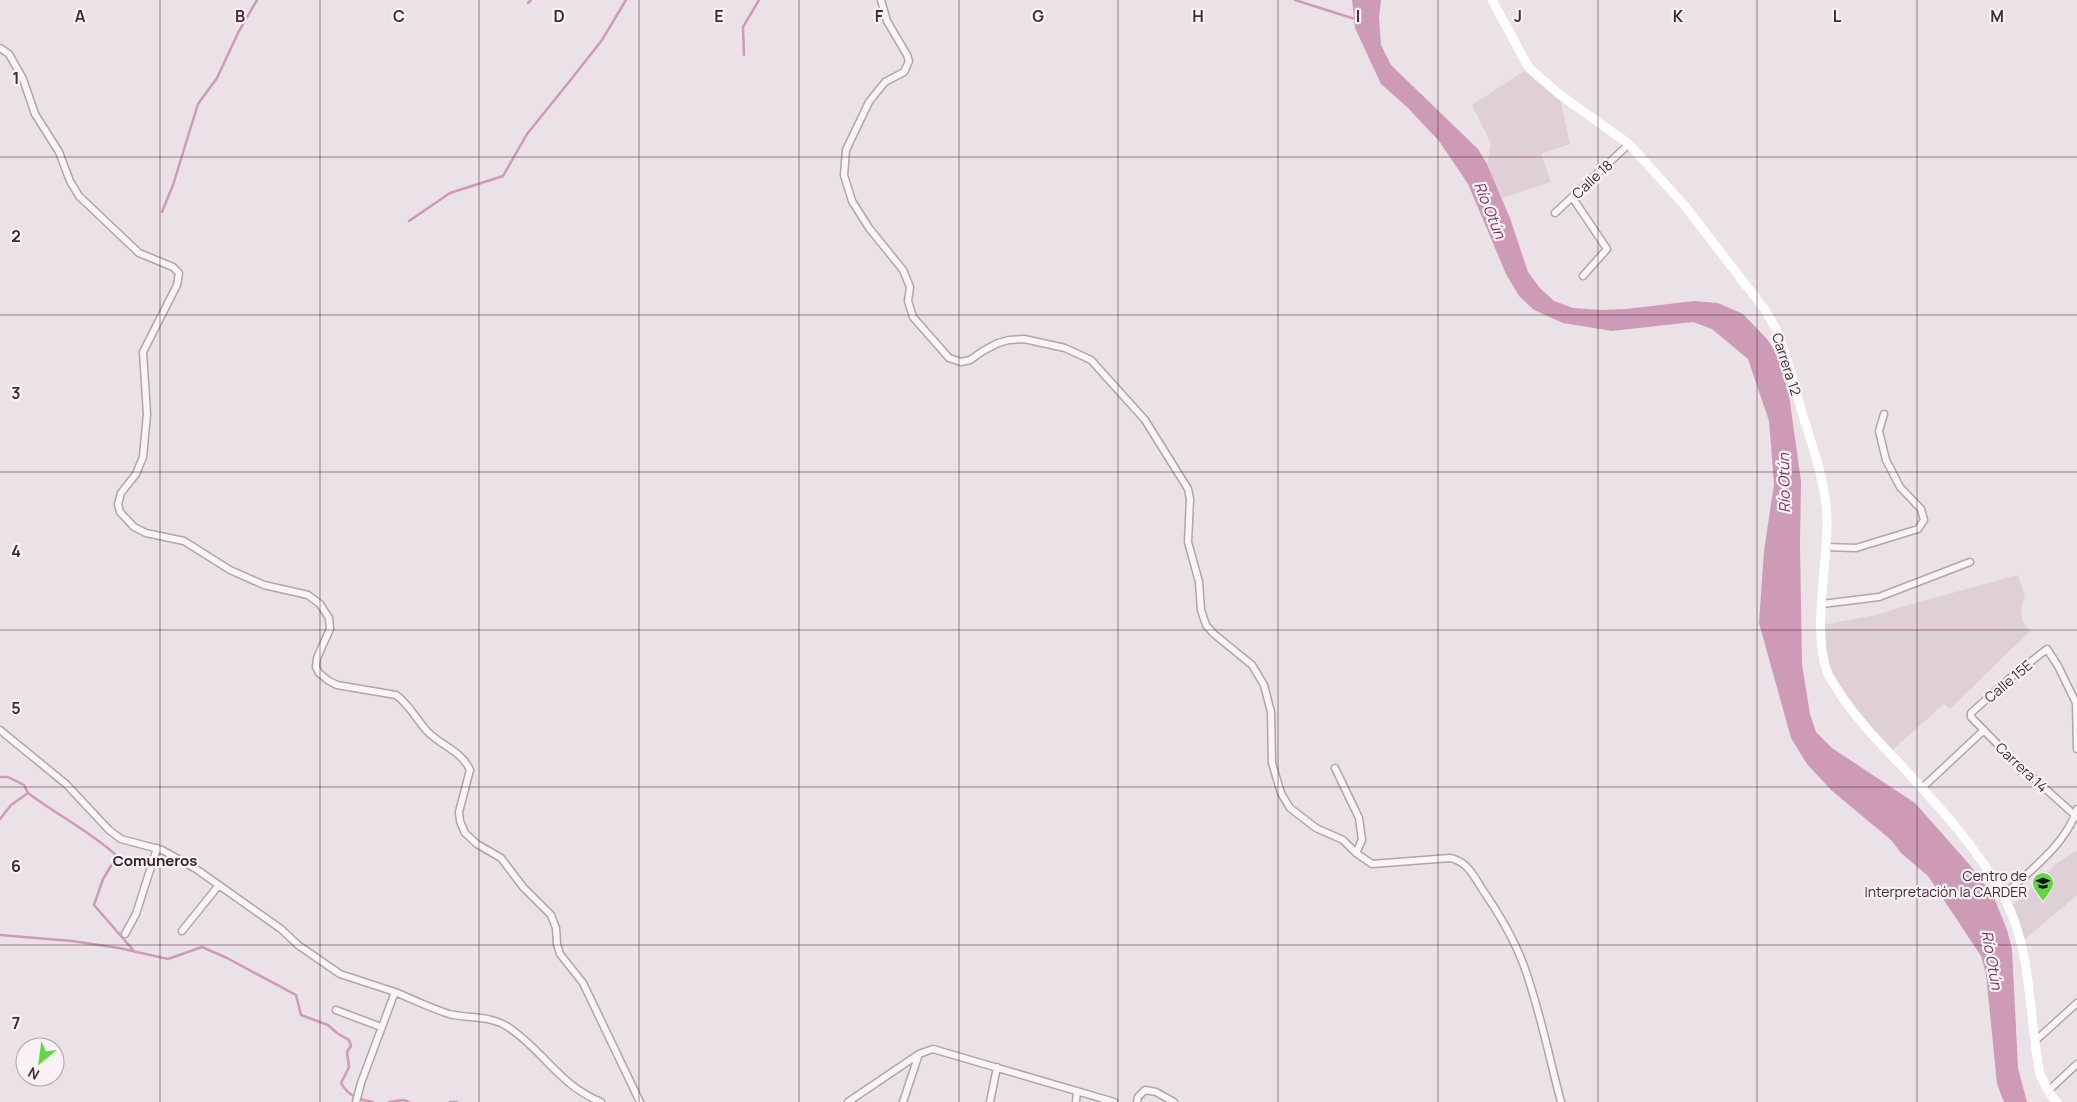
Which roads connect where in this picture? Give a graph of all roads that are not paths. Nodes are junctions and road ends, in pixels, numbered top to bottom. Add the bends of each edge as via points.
1 (881, 0) edge
2 (1492, 0) edge
3 (0, 48) edge
4 (1628, 144) junction
5 (1572, 197) junction
6 (1555, 213) dead end
7 (1583, 276) dead end
8 (1884, 414) dead end
9 (1826, 547) junction
10 (1970, 562) dead end
11 (1822, 604) junction
12 (1971, 713) joint
13 (0, 730) edge
14 (1984, 730) junction
15 (2077, 749) edge
16 (1335, 768) dead end
17 (1922, 788) junction
18 (2076, 814) edge
19 (157, 848) junction
20 (1356, 853) junction
21 (219, 885) junction
22 (2004, 896) junction
23 (182, 931) dead end
24 (125, 934) dead end
25 (395, 992) junction
26 (2077, 1003) edge
27 (336, 1010) dead end
28 (382, 1027) junction
29 (2035, 1041) junction
30 (919, 1054) junction
31 (2077, 1064) edge
32 (997, 1067) junction
33 (1078, 1091) junction
34 (2048, 1091) junction
35 (356, 1101) edge
36 (601, 1102) edge
37 (640, 1102) edge
38 (848, 1102) edge
39 (903, 1102) edge
40 (990, 1102) edge
41 (1076, 1102) edge
42 (1114, 1102) edge
43 (1136, 1102) edge
44 (1174, 1102) edge
45 (1561, 1102) edge
46 (2057, 1102) edge

1 - 20 street via 887,21 909,61 904,72 885,82 869,102 846,150 844,175 852,201 903,270 910,287 908,301 913,317 949,358 961,362 1009,340 1024,339 1065,348 1091,360 1145,420 1188,489 1188,542 1206,625 1252,665 1264,685 1271,712 1272,763 1281,793 1300,817 1342,840
2 - 4 street, Carrera 12 via 1528,68
3 - 37 street via 9,54 23,79 34,114 59,152 79,196 139,253 173,267 178,273 177,285 143,352 147,414 143,457 136,474 121,493 120,512 134,527 146,533 184,541 230,570 264,585 308,595 320,604 329,618 330,629 317,658 319,673 338,685 396,695 427,732 460,754 470,770 459,812 465,832 501,858 551,915 560,954 583,983
4 - 5 street, Calle 18
4 - 9 street, Carrera 12 via 1685,206 1776,328 1819,470 1827,518
5 - 6 street, Calle 18
5 - 7 street via 1607,249
8 - 9 street via 1879,431 1886,460 1900,486 1920,509 1923,524 1918,529 1856,548
9 - 11 street, Carrera 12
10 - 11 street via 1879,597
11 - 17 street, Carrera 12 via 1823,659 1828,674 1870,734
12 - 14 street, Carrera 14
12 - 15 street, Calle 15E via 2047,649 2076,703
13 - 19 street via 66,784 109,830 121,839
14 - 17 street
14 - 18 street, Carrera 14
16 - 20 street via 1359,818 1362,840
17 - 22 street, Carrera 12 via 1970,846
18 - 22 street via 2058,842
19 - 21 street
19 - 24 street via 136,914
20 - 45 street via 1372,864 1450,858 1468,868 1524,965
21 - 23 street
21 - 25 street via 340,974
22 - 29 street, Carrera 12 via 2025,957
25 - 28 street
25 - 36 street via 450,1014 490,1019 507,1026 566,1083
26 - 29 street
27 - 28 street
28 - 35 street
29 - 34 street, Carrera 12 via 2040,1074
30 - 32 street via 932,1049
30 - 38 street
30 - 39 street
31 - 34 street
32 - 33 street
32 - 40 street
33 - 41 street
33 - 42 street
34 - 46 street, Carrera 12
43 - 44 street via 1145,1090

